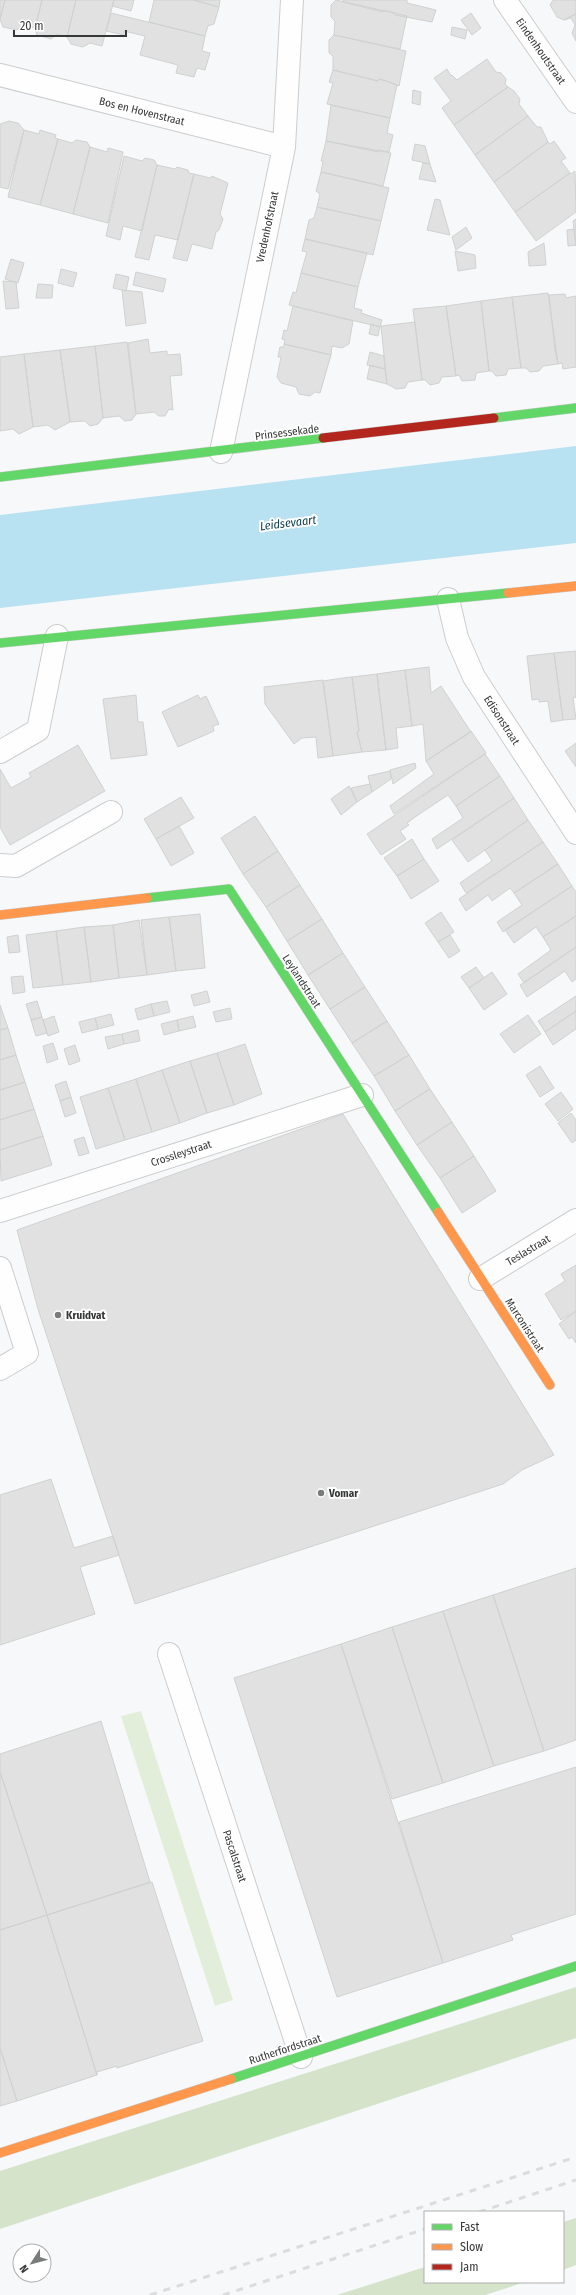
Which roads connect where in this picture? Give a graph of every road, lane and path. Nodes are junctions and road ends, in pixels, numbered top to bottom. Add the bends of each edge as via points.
1 (292, 0) edge
2 (505, 0) edge
3 (0, 75) edge
4 (576, 102) edge
5 (284, 147) junction
6 (576, 408) edge
7 (221, 452) junction
8 (0, 477) edge
9 (576, 586) edge
10 (448, 599) junction
11 (57, 636) junction
12 (0, 642) edge
13 (0, 752) edge
14 (111, 812) dead end
15 (576, 832) edge
16 (0, 865) edge
17 (0, 915) edge
18 (362, 1095) junction
19 (0, 1211) edge
20 (576, 1220) edge
21 (0, 1268) edge
22 (480, 1279) junction
23 (0, 1369) edge
24 (550, 1385) dead end
25 (169, 1654) dead end
26 (576, 1966) edge
27 (301, 2057) junction
28 (0, 2153) edge

1 - 5 street, Vredenhofstraat
2 - 4 street, Eindenhoutstraat
3 - 5 street, Bos en Hovenstraat
5 - 7 street, Vredenhofstraat
6 - 7 street, Prinsessekade
7 - 8 street, Prinsessekade
9 - 10 street
10 - 11 street
10 - 15 street, Edisonstraat via 456,638 474,677
11 - 12 street
11 - 13 street via 38,730
14 - 16 street via 16,866
17 - 18 street, Leylandstraat via 229,889
18 - 19 street, Crossleystraat
18 - 22 street, Leylandstraat
20 - 22 street, Teslastraat
21 - 23 street via 27,1353
22 - 24 street, Marconistraat
25 - 27 street, Pascalstraat
26 - 27 street, Rutherfordstraat
27 - 28 street, Rutherfordstraat

